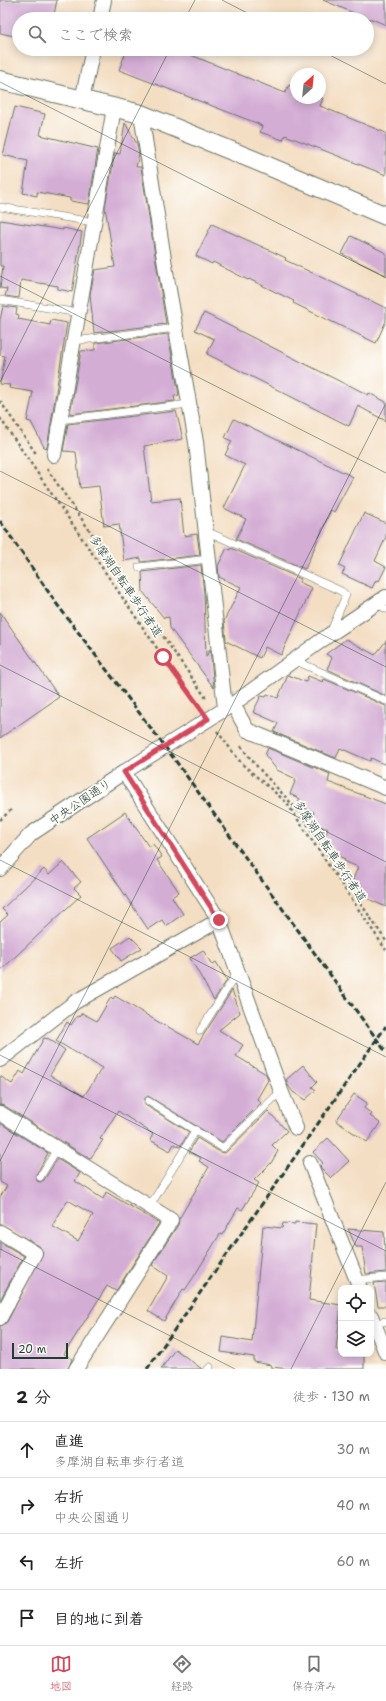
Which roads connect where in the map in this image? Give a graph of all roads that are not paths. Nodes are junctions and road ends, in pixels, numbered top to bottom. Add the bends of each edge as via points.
1 (104, 0) edge
2 (101, 12) edge
3 (92, 56) edge
4 (0, 80) edge
5 (82, 100) junction
6 (114, 108) junction
7 (141, 114) junction
8 (0, 207) edge
9 (386, 216) edge
10 (94, 222) junction
11 (0, 300) edge
12 (79, 313) junction
13 (176, 328) junction
14 (74, 341) junction
15 (189, 404) junction
16 (60, 420) junction
17 (54, 455) dead end
18 (205, 531) junction
19 (209, 559) junction
20 (139, 567) dead end
21 (383, 603) edge
22 (329, 635) junction
23 (294, 660) junction
24 (386, 701) edge
25 (221, 711) junction
26 (124, 772) junction
27 (386, 788) edge
28 (0, 869) edge
29 (219, 920) junction
30 (237, 973) junction
31 (200, 1031) dead end
32 (0, 1060) edge
33 (280, 1091) junction
34 (148, 1101) dead end
35 (0, 1113) edge
36 (296, 1128) dead end
37 (196, 1130) junction
38 (57, 1149) junction
39 (310, 1163) dead end
40 (40, 1177) dead end
41 (150, 1206) junction
42 (0, 1232) edge
43 (386, 1277) edge
44 (358, 1284) edge
45 (0, 1318) edge
46 (377, 1320) edge
47 (386, 1353) edge
48 (76, 1369) edge

1 - 2 street
3 - 5 street
4 - 5 street
5 - 6 street
6 - 7 street
6 - 10 street
7 - 9 street
7 - 13 street
8 - 10 lane
10 - 12 street
11 - 12 lane
12 - 14 street
13 - 14 lane
13 - 15 street
14 - 16 street
15 - 16 lane
15 - 18 street via 196,442
16 - 17 street
18 - 19 street
18 - 22 lane via 341,591 346,596
19 - 20 lane
19 - 25 street
21 - 22 street, 中央公園通り
22 - 23 street, 中央公園通り
23 - 24 lane
23 - 25 street, 中央公園通り
25 - 26 street, 中央公園通り
25 - 27 street via 247,730
26 - 28 street, 中央公園通り via 31,834
26 - 29 street
29 - 30 street
29 - 32 street via 75,1002
30 - 31 lane
30 - 33 street
33 - 36 street
33 - 37 lane via 223,1148
34 - 37 lane
35 - 38 street
37 - 41 lane
38 - 40 lane
38 - 41 street
39 - 44 street
41 - 48 street via 171,1220
42 - 45 street via 35,1253
43 - 44 lane
46 - 47 street

